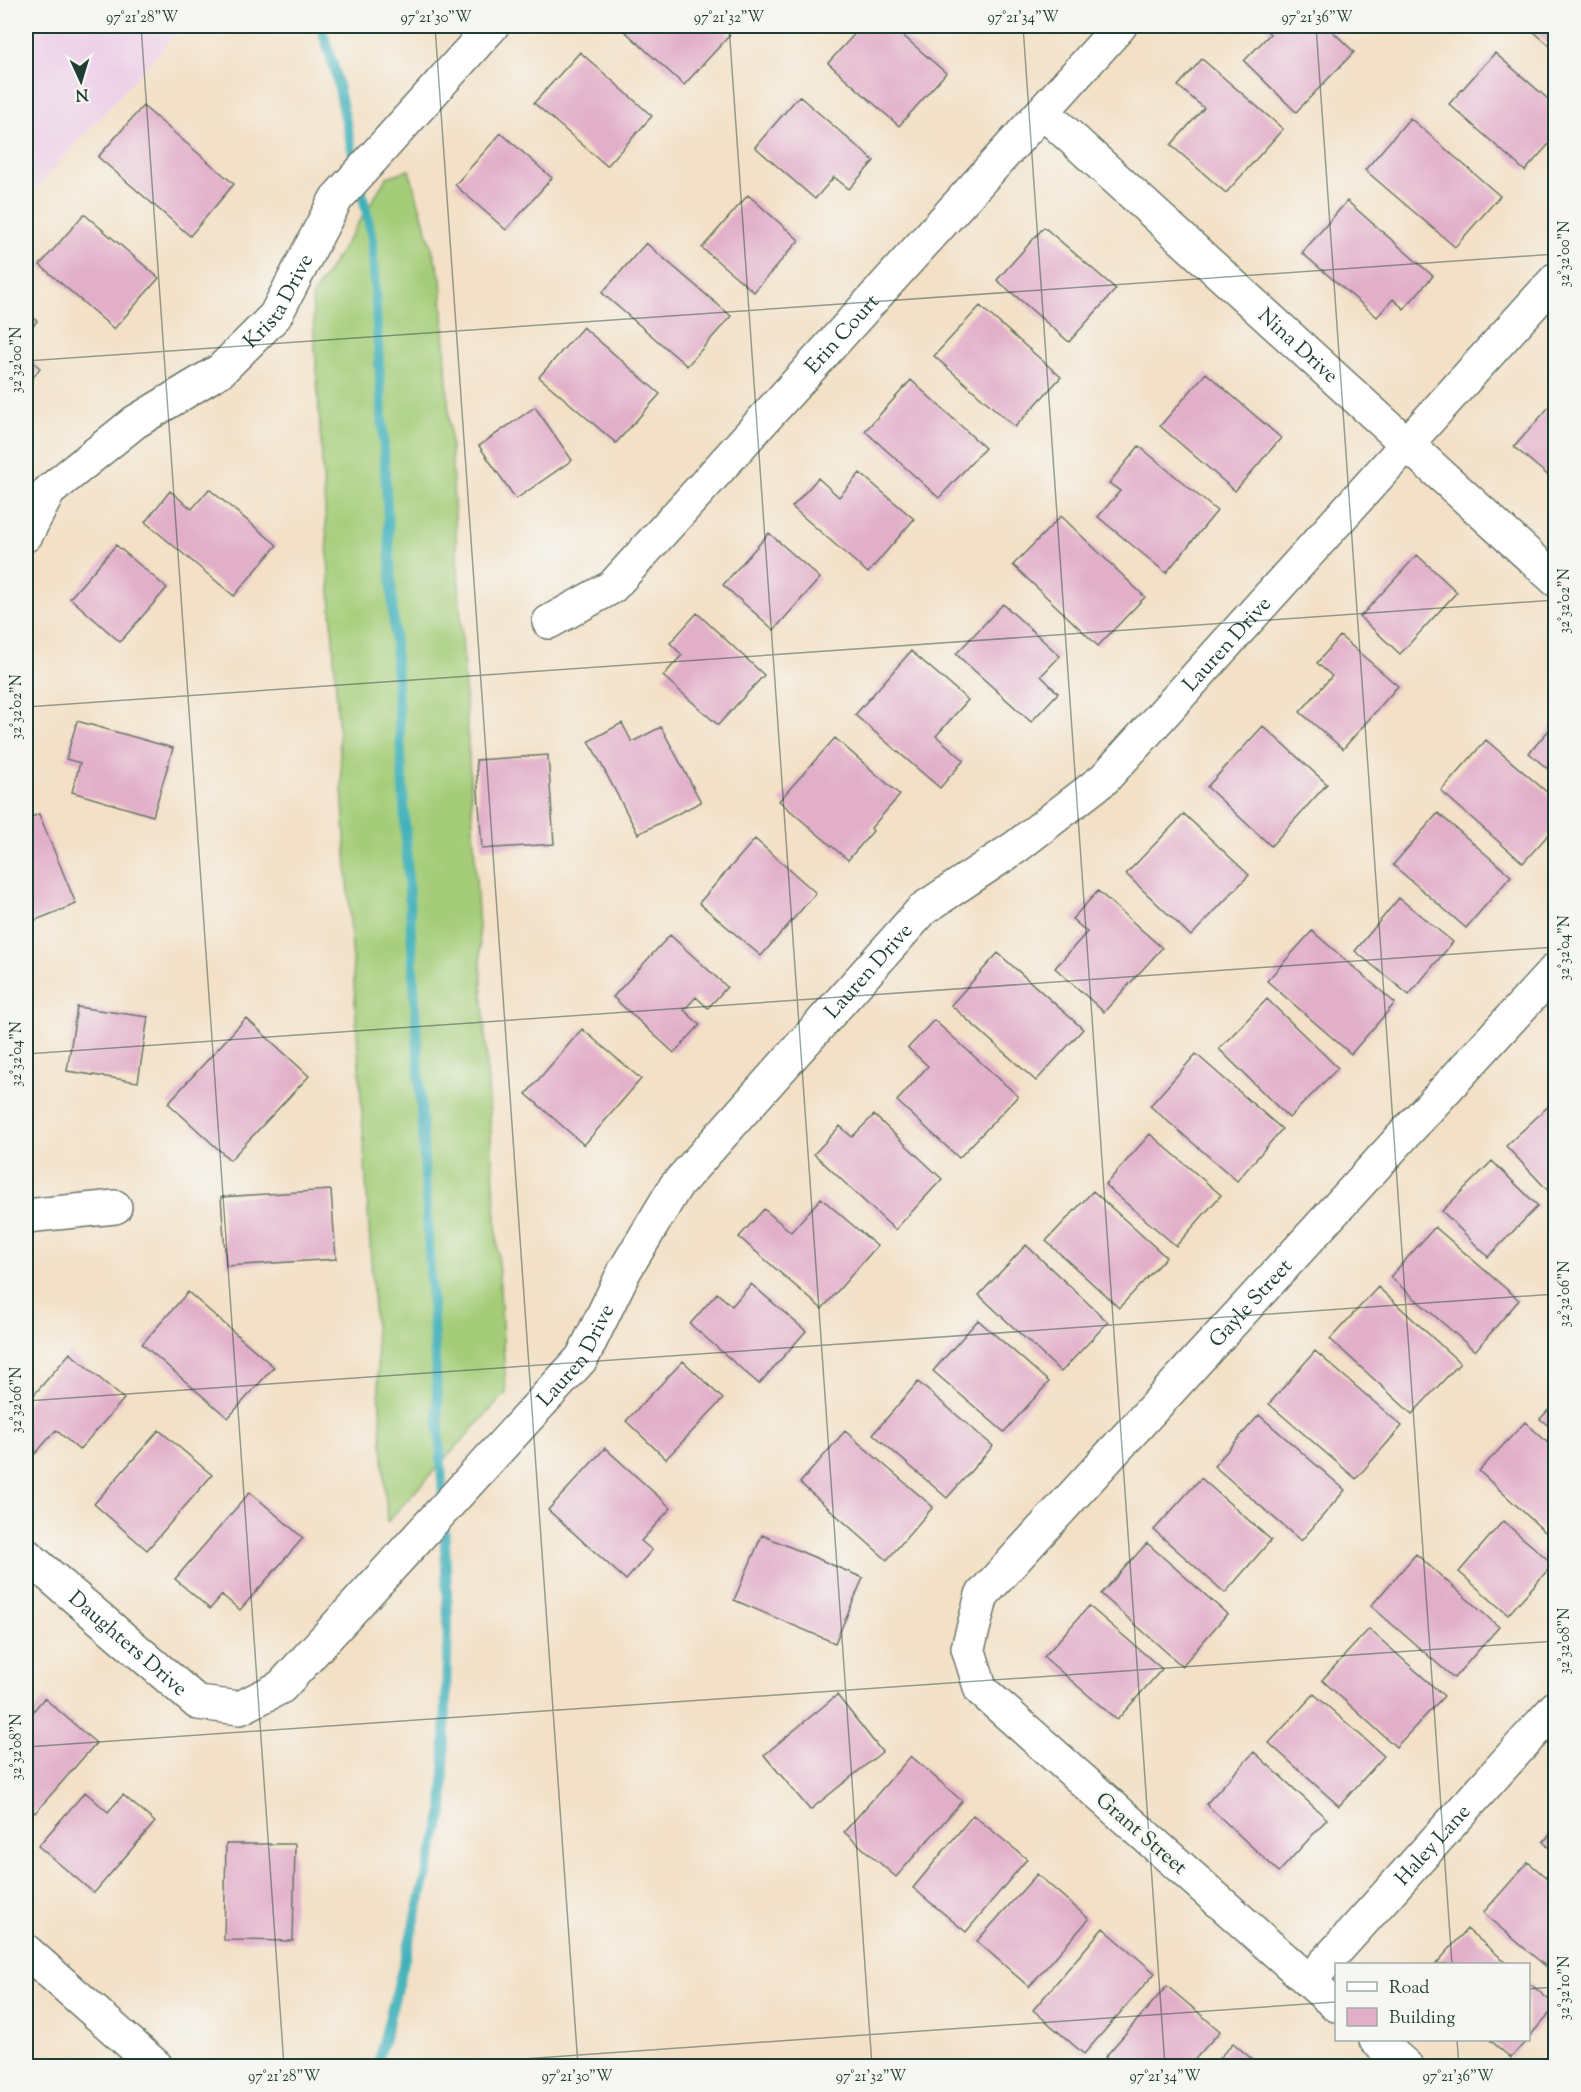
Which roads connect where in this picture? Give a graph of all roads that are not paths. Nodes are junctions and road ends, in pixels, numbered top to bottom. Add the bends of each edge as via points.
1 (492, 26) edge
2 (1120, 26) edge
3 (1043, 112) junction
4 (1556, 279) edge
5 (1407, 443) junction
6 (26, 535) edge
7 (1556, 580) edge
8 (549, 622) dead end
9 (1556, 969) edge
10 (115, 1207) dead end
11 (26, 1216) edge
12 (26, 1555) edge
13 (968, 1648) joint
14 (1556, 1707) edge
15 (240, 1708) joint
16 (26, 1951) edge
17 (1309, 1981) junction
18 (1335, 2004) edge
19 (1377, 2041) edge
20 (156, 2067) edge
21 (1406, 2067) edge

1 - 6 street, Krista Drive via 336,199 275,316 221,370 135,422 49,490
2 - 3 street, Erin Court
3 - 5 street, Nina Drive
3 - 8 street, Erin Court via 612,587
4 - 5 street, Lauren Drive
5 - 7 street, Nina Drive
5 - 15 street, Lauren Drive via 1104,779 1016,847 923,909 675,1187 625,1270 582,1358 280,1687
9 - 13 street, Gayle Street via 982,1595
10 - 11 street
12 - 15 street, Daughters Drive via 198,1703
13 - 17 street, Grant Street via 981,1690
14 - 17 street, Haley Lane
16 - 20 street
17 - 18 street, Grant Street
19 - 21 street

